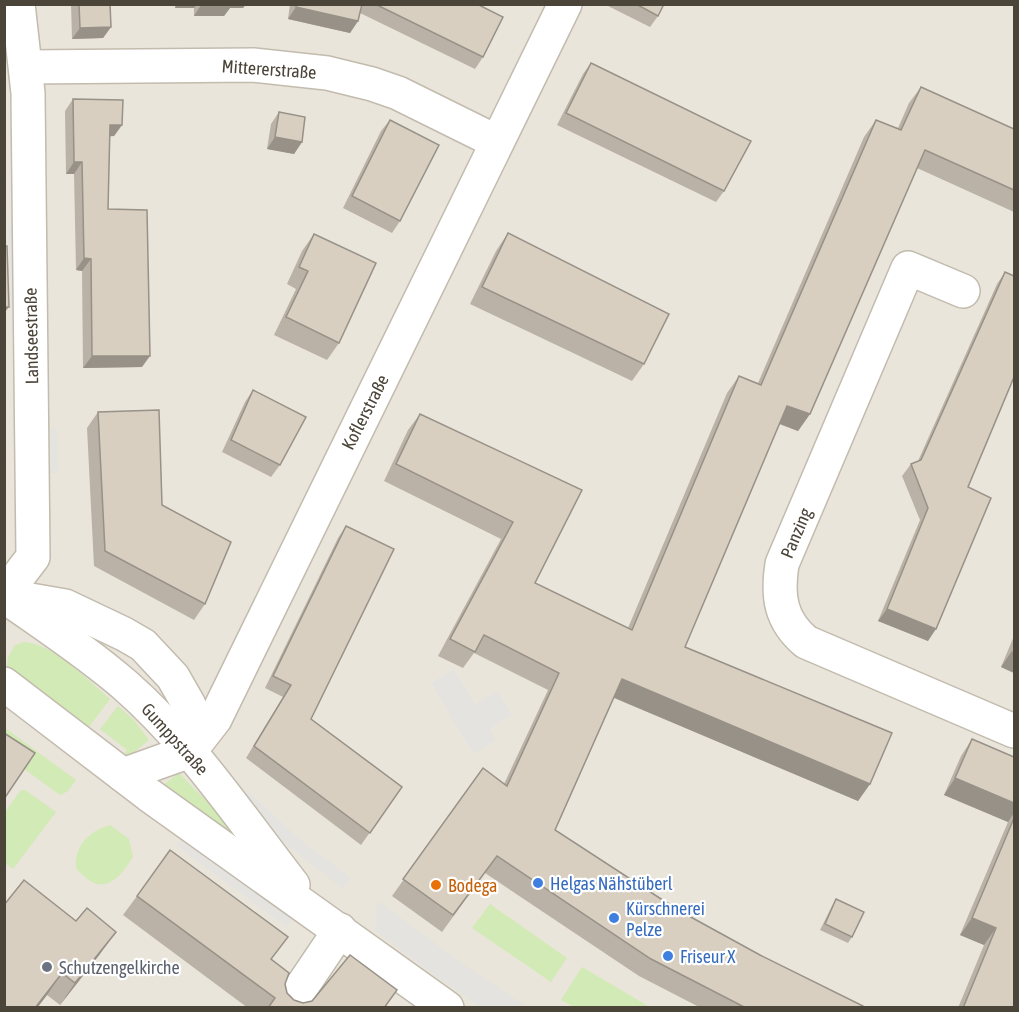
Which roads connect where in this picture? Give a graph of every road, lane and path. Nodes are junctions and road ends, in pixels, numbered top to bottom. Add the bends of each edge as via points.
1 (18, 4) edge
2 (564, 4) edge
3 (4, 35) edge
4 (27, 67) junction
5 (497, 142) junction
6 (963, 291) dead end
7 (4, 596) edge
8 (4, 684) edge
9 (1014, 731) edge
10 (190, 751) junction
11 (123, 775) junction
12 (327, 922) junction
13 (290, 1004) edge
14 (447, 1008) edge

1 - 4 street, Landseestraße
2 - 5 street, Koflerstraße
3 - 4 street
4 - 5 street, Mittererstraße via 253,65 327,73 398,93
4 - 7 street, Landseestraße via 33,557
5 - 10 street, Koflerstraße via 219,711
6 - 9 street, Panzing via 908,268 782,564 779,598 788,624 806,642
7 - 10 street, Gumppstraße via 98,663
8 - 11 street, Gumppstraße
10 - 11 street
10 - 12 street, Gumppstraße
11 - 12 street, Gumppstraße
12 - 13 street
12 - 14 street, Gumppstraße

